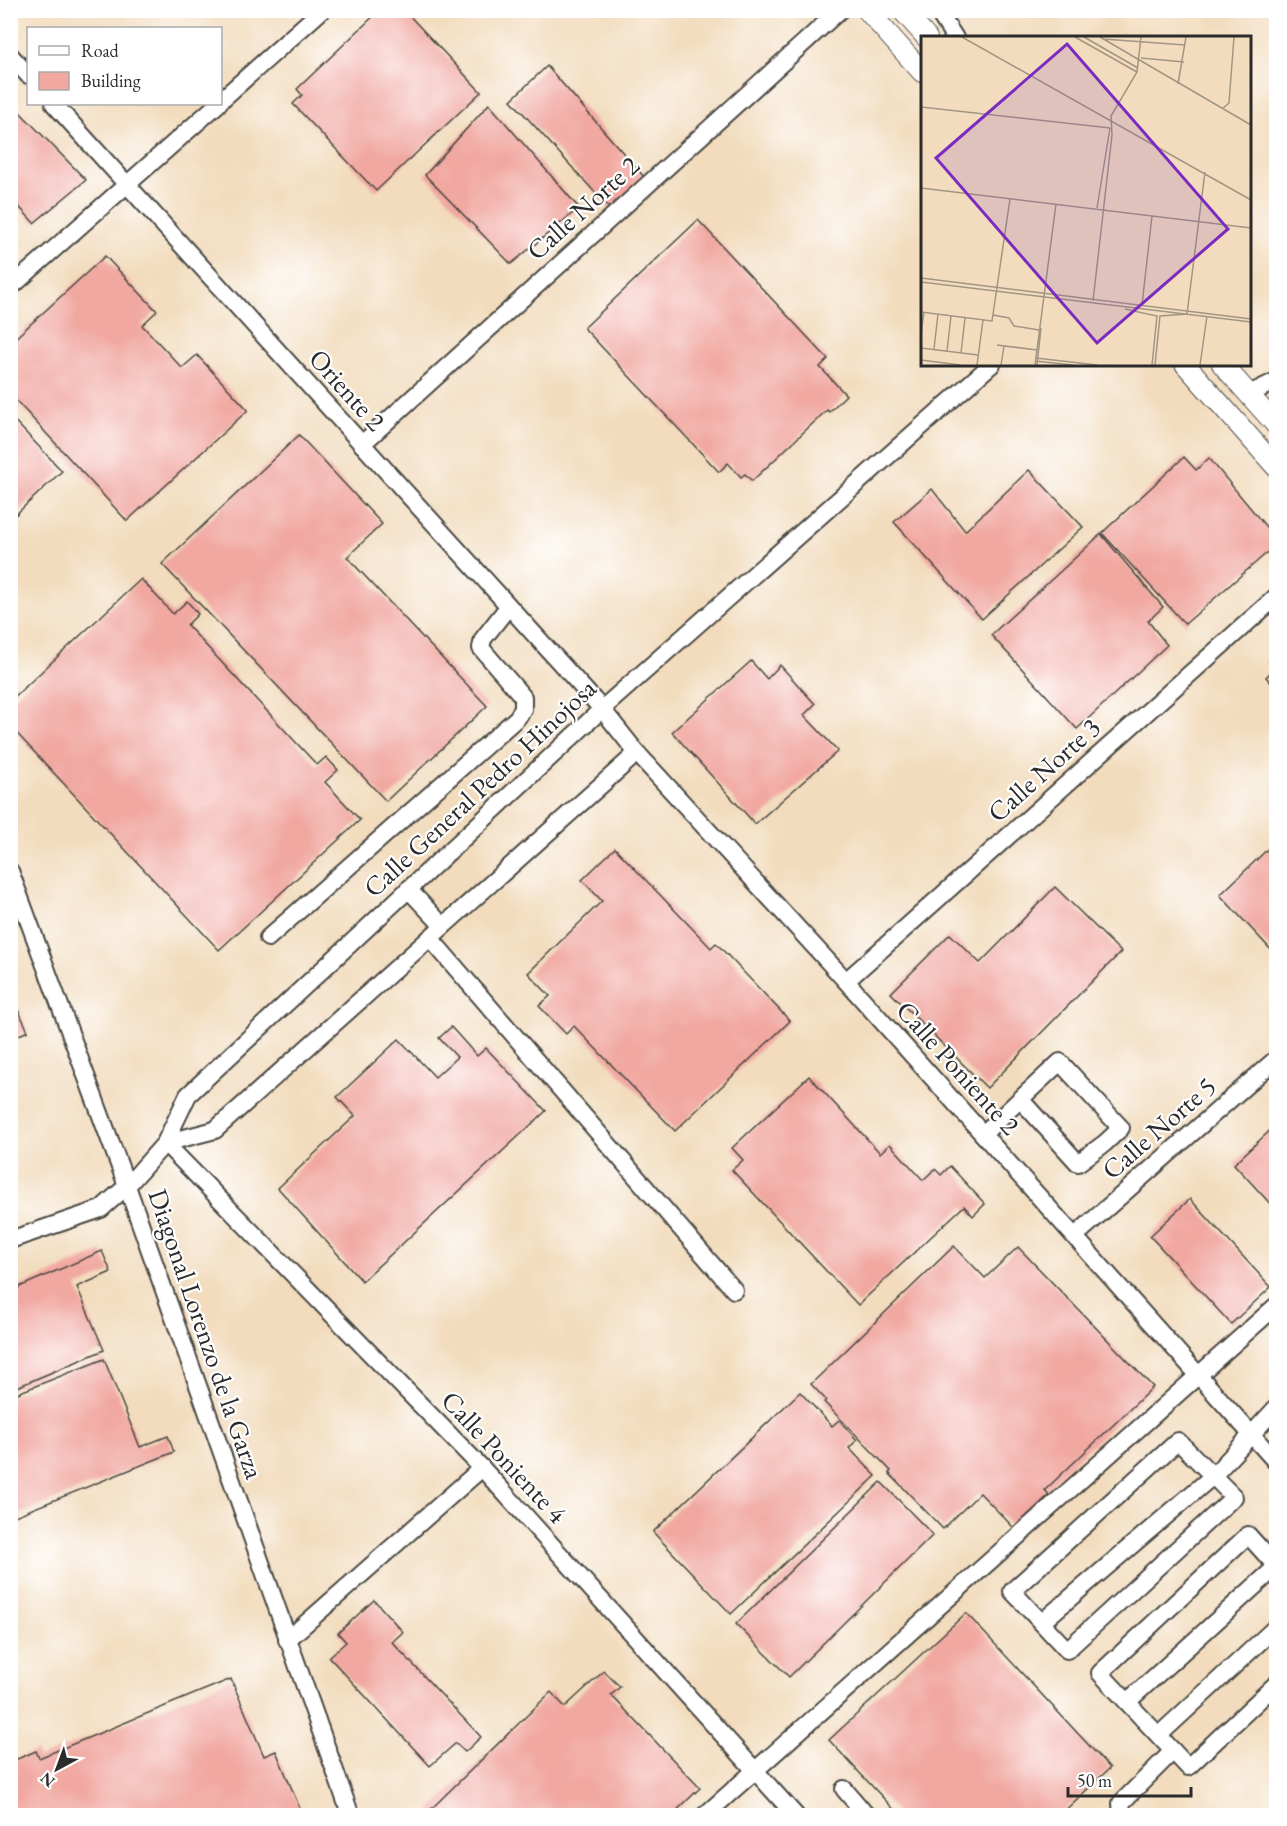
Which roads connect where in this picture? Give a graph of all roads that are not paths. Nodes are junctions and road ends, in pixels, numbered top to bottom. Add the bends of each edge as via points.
1 (322, 10) edge
2 (840, 10) edge
3 (867, 10) edge
4 (902, 10) edge
5 (937, 10) edge
6 (925, 36) edge
7 (954, 36) edge
8 (10, 55) edge
9 (921, 71) edge
10 (27, 74) edge
11 (222, 99) edge
12 (55, 105) edge
13 (216, 105) edge
14 (127, 185) junction
15 (10, 288) edge
16 (990, 366) edge
17 (1187, 366) edge
18 (1224, 366) edge
19 (1276, 381) edge
20 (1249, 394) junction
21 (1276, 425) edge
22 (362, 444) junction
23 (1276, 467) edge
24 (1276, 597) edge
25 (508, 607) junction
26 (602, 709) junction
27 (637, 753) junction
28 (10, 871) edge
29 (408, 889) junction
30 (443, 926) junction
31 (268, 938) dead end
32 (430, 938) junction
33 (846, 981) junction
34 (1276, 1059) edge
35 (1020, 1099) junction
36 (983, 1134) junction
37 (165, 1143) junction
38 (126, 1186) junction
39 (1075, 1236) junction
40 (10, 1240) edge
41 (734, 1290) dead end
42 (1276, 1306) edge
43 (1201, 1375) junction
44 (1276, 1408) edge
45 (1251, 1434) junction
46 (1276, 1462) edge
47 (482, 1468) junction
48 (1214, 1475) junction
49 (1276, 1566) edge
50 (1042, 1622) junction
51 (1276, 1627) edge
52 (288, 1640) junction
53 (1276, 1684) edge
54 (1127, 1702) junction
55 (1159, 1735) junction
56 (1173, 1751) junction
57 (756, 1771) junction
58 (844, 1790) dead end
59 (351, 1815) edge
60 (704, 1815) edge
61 (796, 1815) edge
62 (867, 1815) edge
63 (1122, 1815) edge

1 - 11 street
2 - 22 street, Calle Norte 2
3 - 9 main road
4 - 6 main road
5 - 7 street
8 - 10 street
12 - 14 street, Oriente 2
13 - 14 street
14 - 15 street
14 - 22 street, Oriente 2
16 - 26 street, Calle General Pedro Hinojosa
17 - 23 main road
18 - 20 main road
19 - 20 street
20 - 21 main road
22 - 25 street, Oriente 2
24 - 33 street, Calle Norte 3
25 - 26 street, Oriente 2
25 - 31 street via 483,639 481,648 523,697 523,709 517,718
26 - 27 street, Calle Poniente 2
26 - 29 street, Calle General Pedro Hinojosa
27 - 30 street
27 - 33 street, Calle Poniente 2
28 - 38 street, Diagonal Lorenzo de la Garza
29 - 30 street
29 - 37 street, Calle General Pedro Hinojosa via 188,1095
30 - 32 street
32 - 37 street via 215,1130
32 - 41 street
33 - 36 street, Calle Poniente 2
34 - 39 street, Calle Norte 5
35 - 35 street via 1060,1062 1121,1128 1078,1163
35 - 36 street
36 - 39 street, Calle Poniente 2
37 - 38 street, Calle General Pedro Hinojosa
37 - 47 street, Calle Poniente 4
38 - 40 street, Calle General Pedro Hinojosa via 101,1209
38 - 52 street, Diagonal Lorenzo de la Garza
39 - 43 street, Calle Poniente 2
42 - 43 street
43 - 45 street, Calle Poniente 2
43 - 57 street
44 - 45 street
45 - 46 street, Calle Poniente 2
45 - 48 street
47 - 52 street
47 - 57 street, Calle Poniente 4
48 - 50 street
48 - 50 street via 1234,1497 1067,1650
48 - 50 street via 1178,1441 1012,1591
49 - 54 street
49 - 54 street via 1248,1535 1100,1673
51 - 55 street
52 - 59 street, Diagonal Lorenzo de la Garza
53 - 56 street via 1188,1767
54 - 55 street
55 - 56 street
56 - 63 street via 1121,1803
57 - 60 street
57 - 61 street, Calle Poniente 4
58 - 62 street

